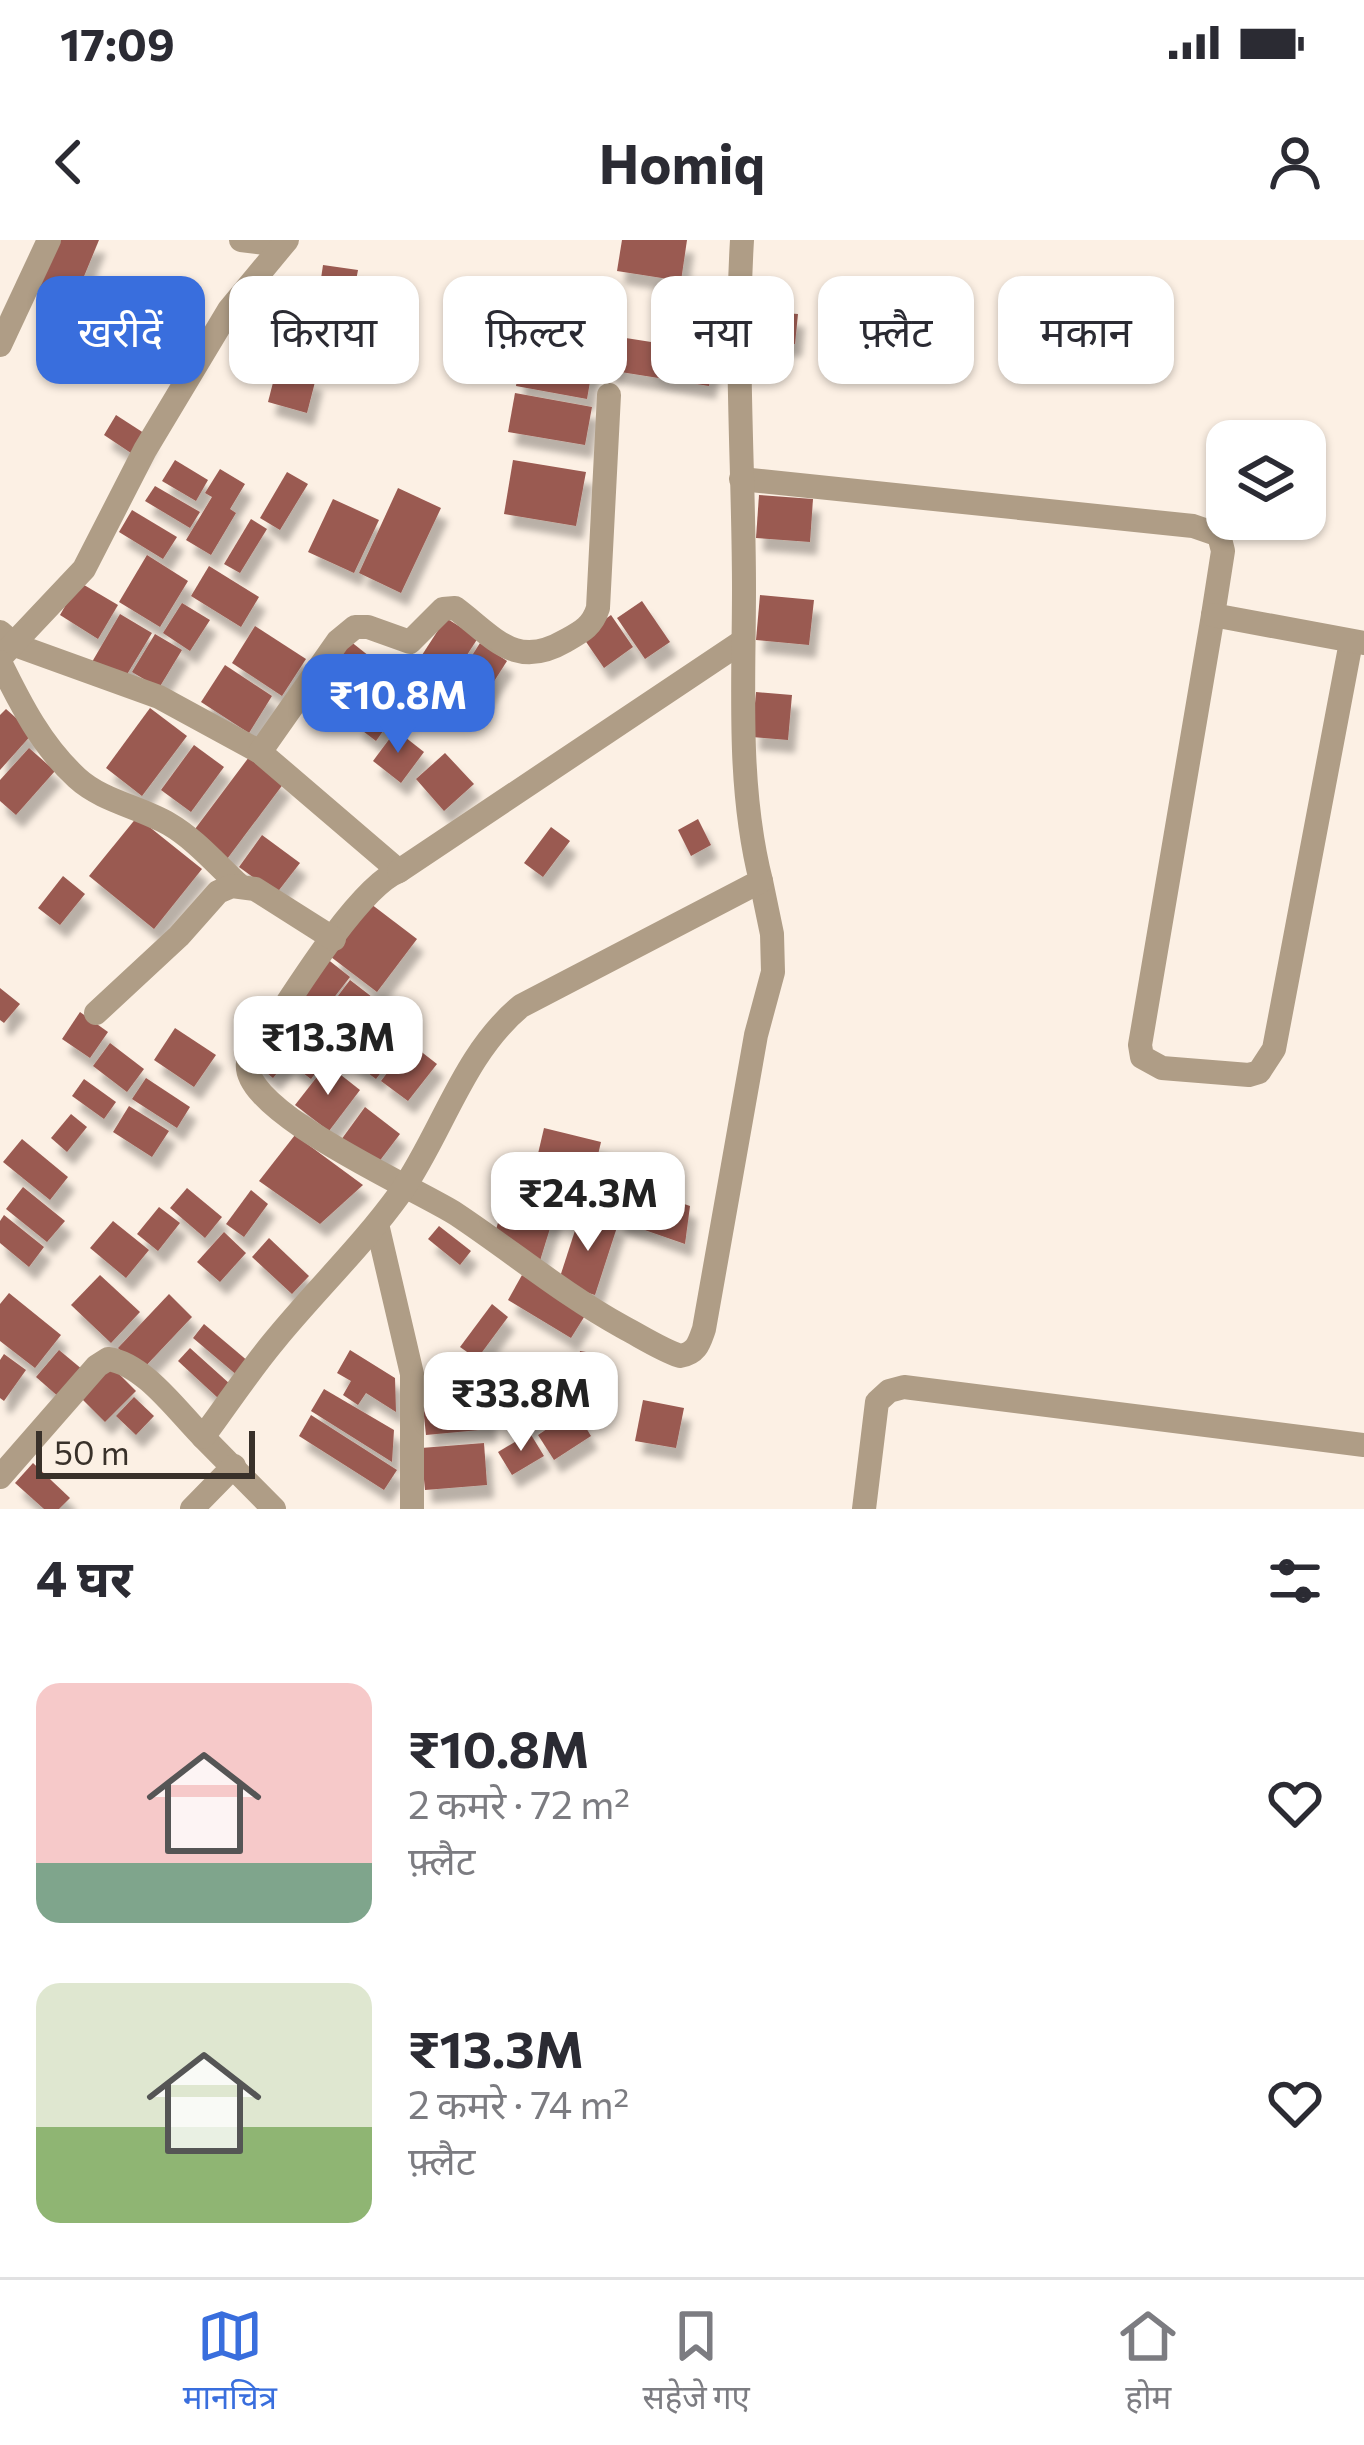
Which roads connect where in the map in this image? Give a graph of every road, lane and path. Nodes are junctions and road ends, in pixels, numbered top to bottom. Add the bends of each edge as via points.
1 (49, 240) edge
2 (242, 240) edge
3 (742, 240) edge
4 (284, 242) edge
5 (0, 345) edge
6 (609, 395) dead end
7 (741, 479) junction
8 (1213, 615) junction
9 (743, 641) junction
10 (1358, 642) edge
11 (4, 649) edge
12 (260, 752) junction
13 (399, 871) junction
14 (761, 881) junction
15 (239, 885) junction
16 (334, 939) junction
17 (96, 1013) dead end
18 (404, 1186) junction
19 (377, 1224) junction
20 (203, 1437) junction
21 (1364, 1445) edge
22 (234, 1466) junction
23 (0, 1477) edge
24 (192, 1509) edge
25 (274, 1509) edge
26 (412, 1509) edge
27 (864, 1509) edge

1 - 5 street
2 - 4 street
3 - 7 street
4 - 11 street via 229,310 84,569
6 - 12 street via 598,608 590,625 530,655 510,650 455,608 443,609 410,642 355,627
7 - 8 street via 1209,529 1222,543
7 - 9 street
8 - 10 street
8 - 10 street via 1140,1045 1142,1057 1162,1068 1249,1075 1274,1049
9 - 13 street
9 - 14 street via 747,793
11 - 12 street via 159,697
11 - 15 street via 24,712 79,781 178,830
12 - 13 street
13 - 16 street via 376,884
14 - 18 street via 502,1022
14 - 18 street via 773,972 704,1329 690,1354 669,1352 570,1298 458,1215
15 - 16 street
15 - 17 street via 218,892
16 - 18 street via 247,1074 304,1126
18 - 19 street
19 - 20 street
19 - 26 street via 412,1374
20 - 22 street
20 - 23 street via 147,1382 108,1359
21 - 27 street via 904,1387 878,1402
22 - 24 street
22 - 25 street

